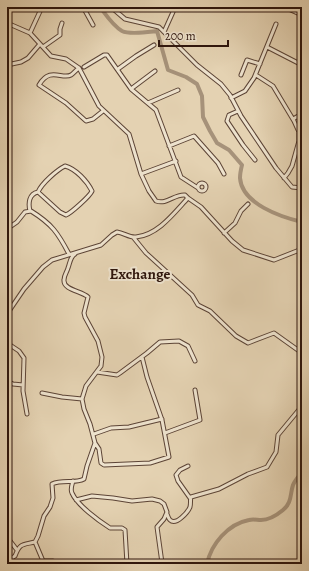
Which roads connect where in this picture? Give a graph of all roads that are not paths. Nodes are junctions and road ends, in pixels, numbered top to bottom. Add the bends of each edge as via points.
1 (42, 7) edge
2 (83, 7) edge
3 (284, 7) edge
4 (113, 8) edge
5 (173, 12) dead end
6 (302, 15) edge
7 (7, 23) edge
8 (62, 23) dead end
9 (276, 24) dead end
10 (93, 25) dead end
11 (164, 32) junction
12 (30, 33) junction
13 (154, 45) dead end
14 (41, 46) junction
15 (267, 47) junction
16 (260, 64) junction
17 (7, 65) edge
18 (302, 65) edge
19 (84, 67) dead end
20 (79, 68) junction
21 (118, 70) junction
22 (155, 71) dead end
23 (241, 75) dead end
24 (256, 75) junction
25 (131, 89) junction
26 (178, 90) dead end
27 (231, 98) junction
28 (148, 103) junction
29 (103, 110) junction
30 (238, 111) junction
31 (302, 114) edge
32 (293, 119) junction
33 (169, 146) junction
34 (255, 160) dead end
35 (176, 161) junction
36 (141, 174) junction
37 (224, 174) dead end
38 (284, 178) junction
39 (197, 187) dead end
40 (302, 188) edge
41 (38, 192) junction
42 (188, 198) junction
43 (248, 204) dead end
44 (30, 211) junction
45 (7, 229) edge
46 (224, 233) junction
47 (133, 237) junction
48 (302, 249) edge
49 (69, 254) junction
50 (75, 254) junction
51 (7, 314) edge
52 (7, 343) edge
53 (302, 353) edge
54 (142, 357) junction
55 (195, 361) dead end
56 (97, 372) junction
57 (7, 381) edge
58 (23, 385) junction
59 (195, 390) dead end
60 (42, 393) dead end
61 (82, 399) junction
62 (302, 406) edge
63 (27, 414) dead end
64 (162, 419) junction
65 (165, 433) junction
66 (94, 434) junction
67 (96, 443) junction
68 (188, 466) dead end
69 (73, 481) junction
70 (190, 498) junction
71 (76, 500) junction
72 (167, 514) junction
73 (7, 537) edge
74 (35, 542) junction
75 (17, 550) junction
76 (12, 558) junction
77 (7, 561) edge
78 (43, 562) edge
79 (162, 562) dead end
80 (12, 564) edge
81 (57, 564) edge
82 (127, 564) edge

1 - 12 street
2 - 10 street
3 - 6 street
4 - 11 street via 125,19 158,27
5 - 11 street
7 - 12 street
8 - 14 street via 60,35
9 - 15 street
11 - 27 street via 197,65 221,84
12 - 14 street
13 - 21 street
14 - 17 street via 21,62
14 - 20 street via 51,56 66,59
15 - 16 street
15 - 18 street
16 - 23 street via 247,60
16 - 24 street
19 - 21 street via 107,55
20 - 29 street
20 - 29 street via 71,75 51,75 39,84 86,121 93,119
21 - 25 street
22 - 25 street
24 - 27 street via 246,91
24 - 32 street via 273,86
25 - 28 street
26 - 28 street
27 - 30 street
28 - 33 street via 156,110
29 - 36 street via 129,134
30 - 34 street via 229,115 227,121
30 - 38 street
31 - 32 street
32 - 38 street via 299,132 299,141 292,166
33 - 35 street
33 - 37 street via 194,136 218,163
35 - 36 street
35 - 39 street via 182,179
36 - 42 street via 156,201 164,202 179,195
38 - 40 street via 293,188
41 - 41 street via 56,172 66,166 79,174 92,191 91,195 66,215
41 - 44 street via 30,198
42 - 46 street via 201,206
42 - 47 street via 161,226
43 - 46 street via 235,223
44 - 45 street via 25,212
44 - 49 street via 58,233
46 - 48 street via 242,249 271,260
47 - 50 street via 117,232 101,245
47 - 53 street via 198,304 210,311 236,336 248,343 274,334
49 - 50 street
49 - 51 street via 52,260 43,267
50 - 56 street via 71,256 64,282 66,286 88,297 84,313 102,355 101,366
52 - 58 street via 24,358
54 - 55 street via 160,342 175,341 188,346
54 - 56 street via 117,374
54 - 64 street
56 - 61 street via 86,386
57 - 58 street
58 - 63 street
59 - 65 street via 200,420
60 - 61 street
61 - 66 street
62 - 70 street via 278,435 276,452 267,467 219,489
64 - 65 street
64 - 66 street via 129,427 111,428
65 - 67 street via 169,457 150,463 102,464
66 - 67 street
67 - 69 street via 84,478
68 - 70 street via 176,475
69 - 71 street via 71,488
69 - 74 street via 52,484 53,499 43,517
70 - 72 street via 190,507 181,518 173,521
71 - 72 street via 92,496 132,501 152,498 164,504
71 - 82 street via 110,528 125,530
72 - 79 street via 157,527
73 - 75 street
74 - 75 street via 21,545
74 - 78 street
75 - 76 street via 16,556
76 - 77 street
76 - 80 street
78 - 81 street via 53,561

